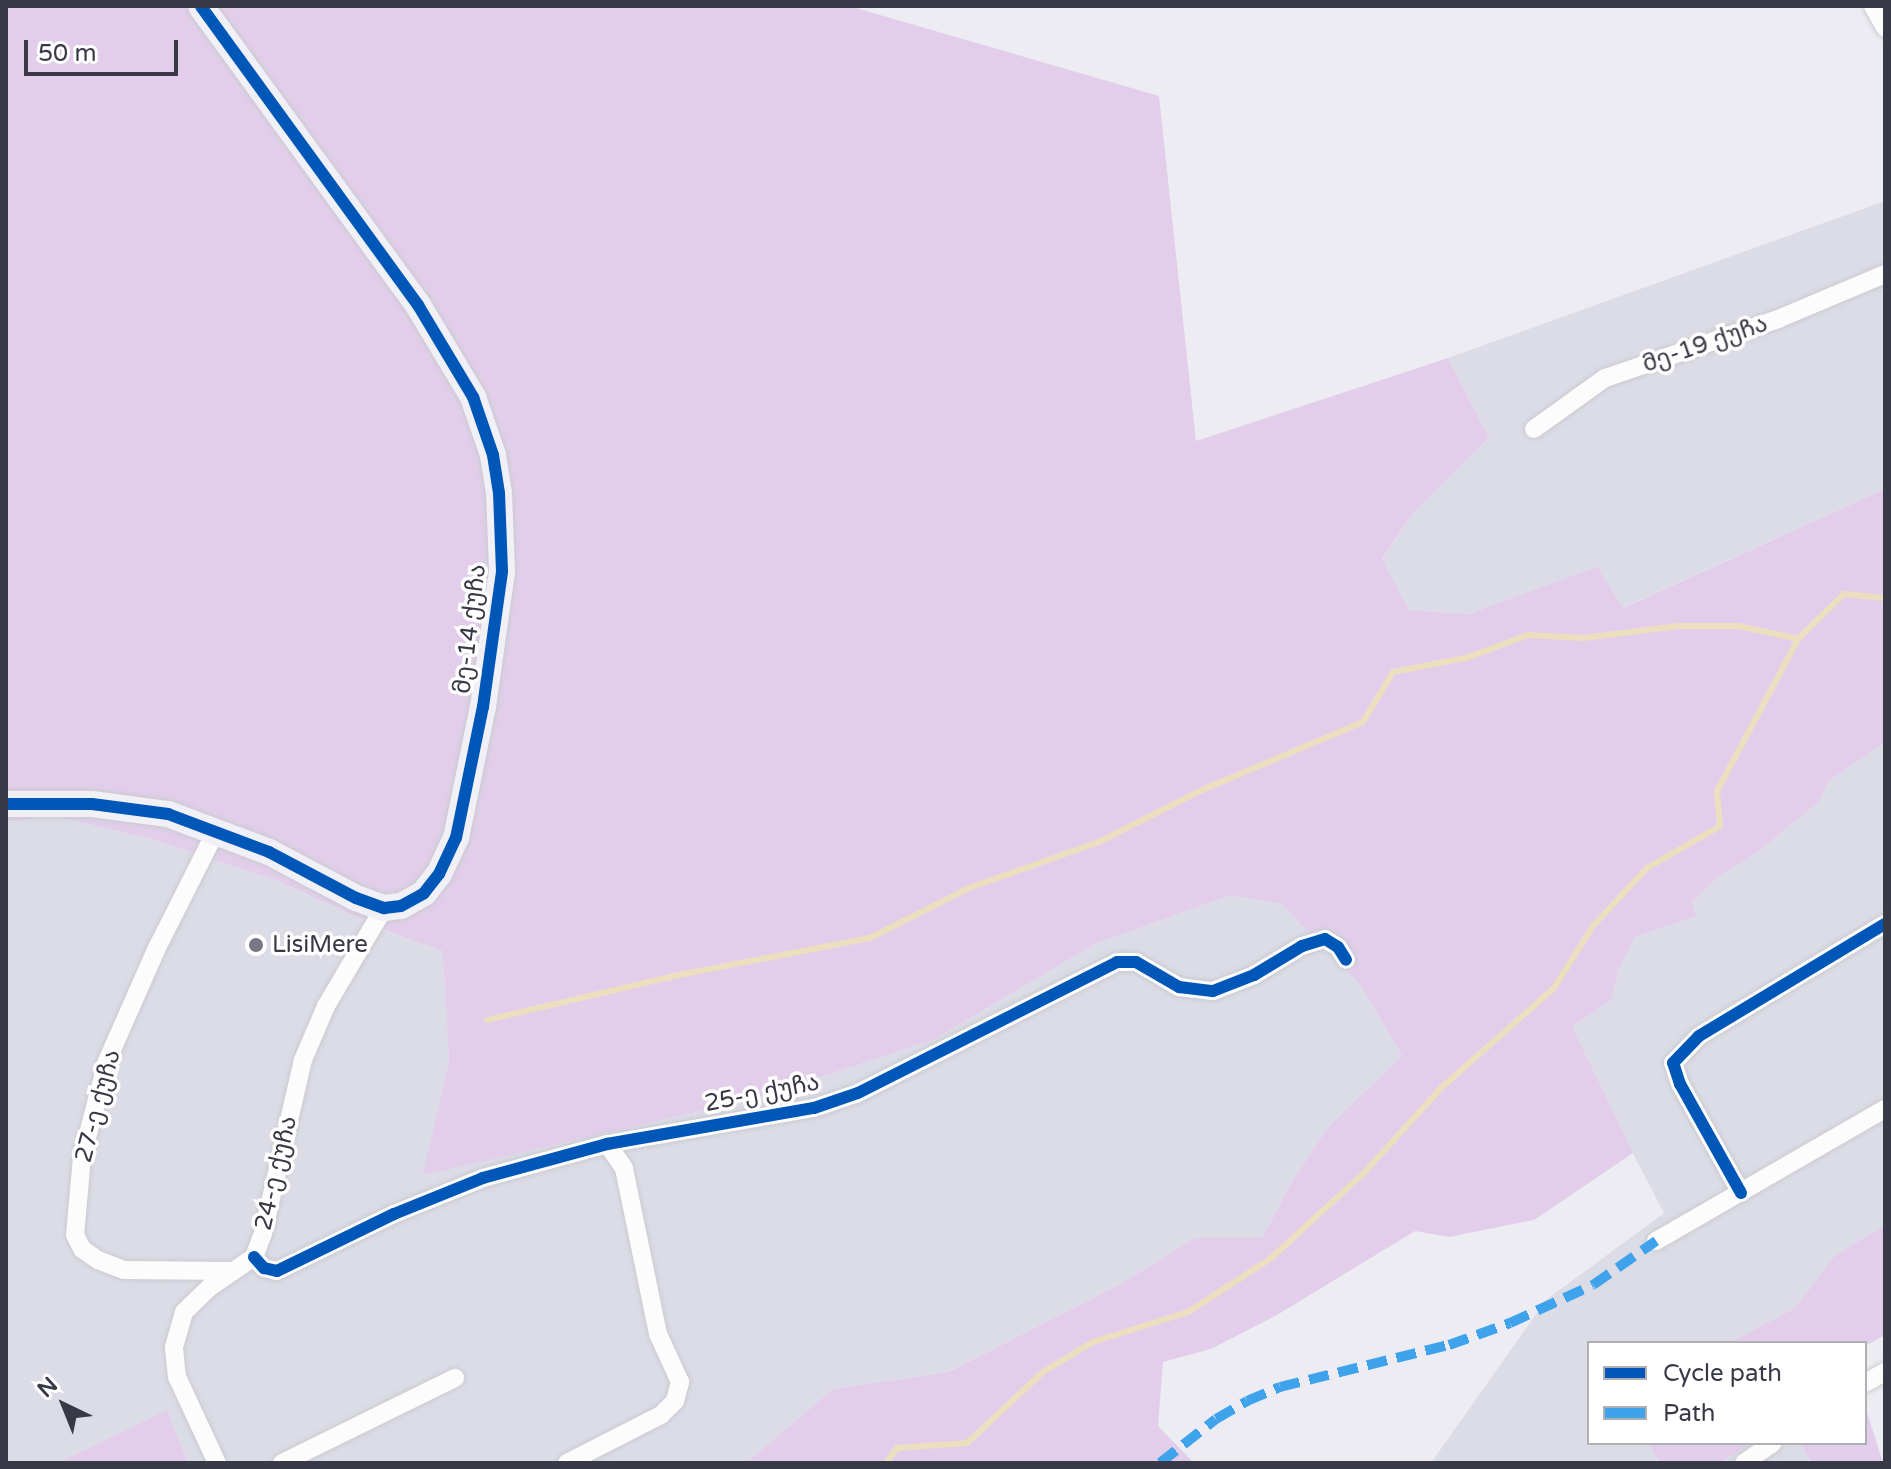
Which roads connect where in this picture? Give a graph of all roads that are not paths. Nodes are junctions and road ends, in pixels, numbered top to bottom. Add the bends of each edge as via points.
1 (201, 6) edge
2 (1873, 6) edge
3 (1885, 28) edge
4 (1885, 274) edge
5 (1534, 429) dead end
6 (6, 804) edge
7 (216, 831) junction
8 (384, 908) junction
9 (1885, 924) edge
10 (1346, 960) dead end
11 (1885, 1109) edge
12 (607, 1144) junction
13 (1741, 1193) junction
14 (1656, 1241) dead end
15 (254, 1257) junction
16 (230, 1271) junction
17 (1885, 1372) edge
18 (455, 1378) dead end
19 (1867, 1382) edge
20 (1770, 1445) edge
21 (217, 1463) edge
22 (282, 1463) edge
23 (567, 1463) edge
24 (1744, 1463) edge

1 - 8 street, მე-14 ქუჩა via 418,305 473,397 493,455 502,571 483,707 456,838 424,893 401,906
2 - 3 street
4 - 5 street, მე-19 ქუჩა via 1778,319 1605,378
6 - 7 street via 92,804 168,814
7 - 8 street
7 - 16 street, 27-ე ქუჩა via 107,1061 82,1157 75,1235 90,1255 124,1270
8 - 15 street, 24-ე ქუჩა via 326,1006 303,1060
9 - 13 street via 1699,1036 1673,1063
10 - 12 street, 25-ე ქუჩა via 1325,939 1213,991 1179,987 1136,962 1117,962 858,1093 829,1103
11 - 13 street
12 - 15 street, 25-ე ქუჩა via 437,1194 285,1269 264,1268
12 - 23 street via 624,1168 658,1334 680,1382 675,1401 661,1415
13 - 14 street
15 - 16 street, 24-ე ქუჩა
16 - 21 street, 24-ე ქუჩა via 184,1312 174,1347 177,1377
17 - 19 street
18 - 22 street
20 - 24 street

